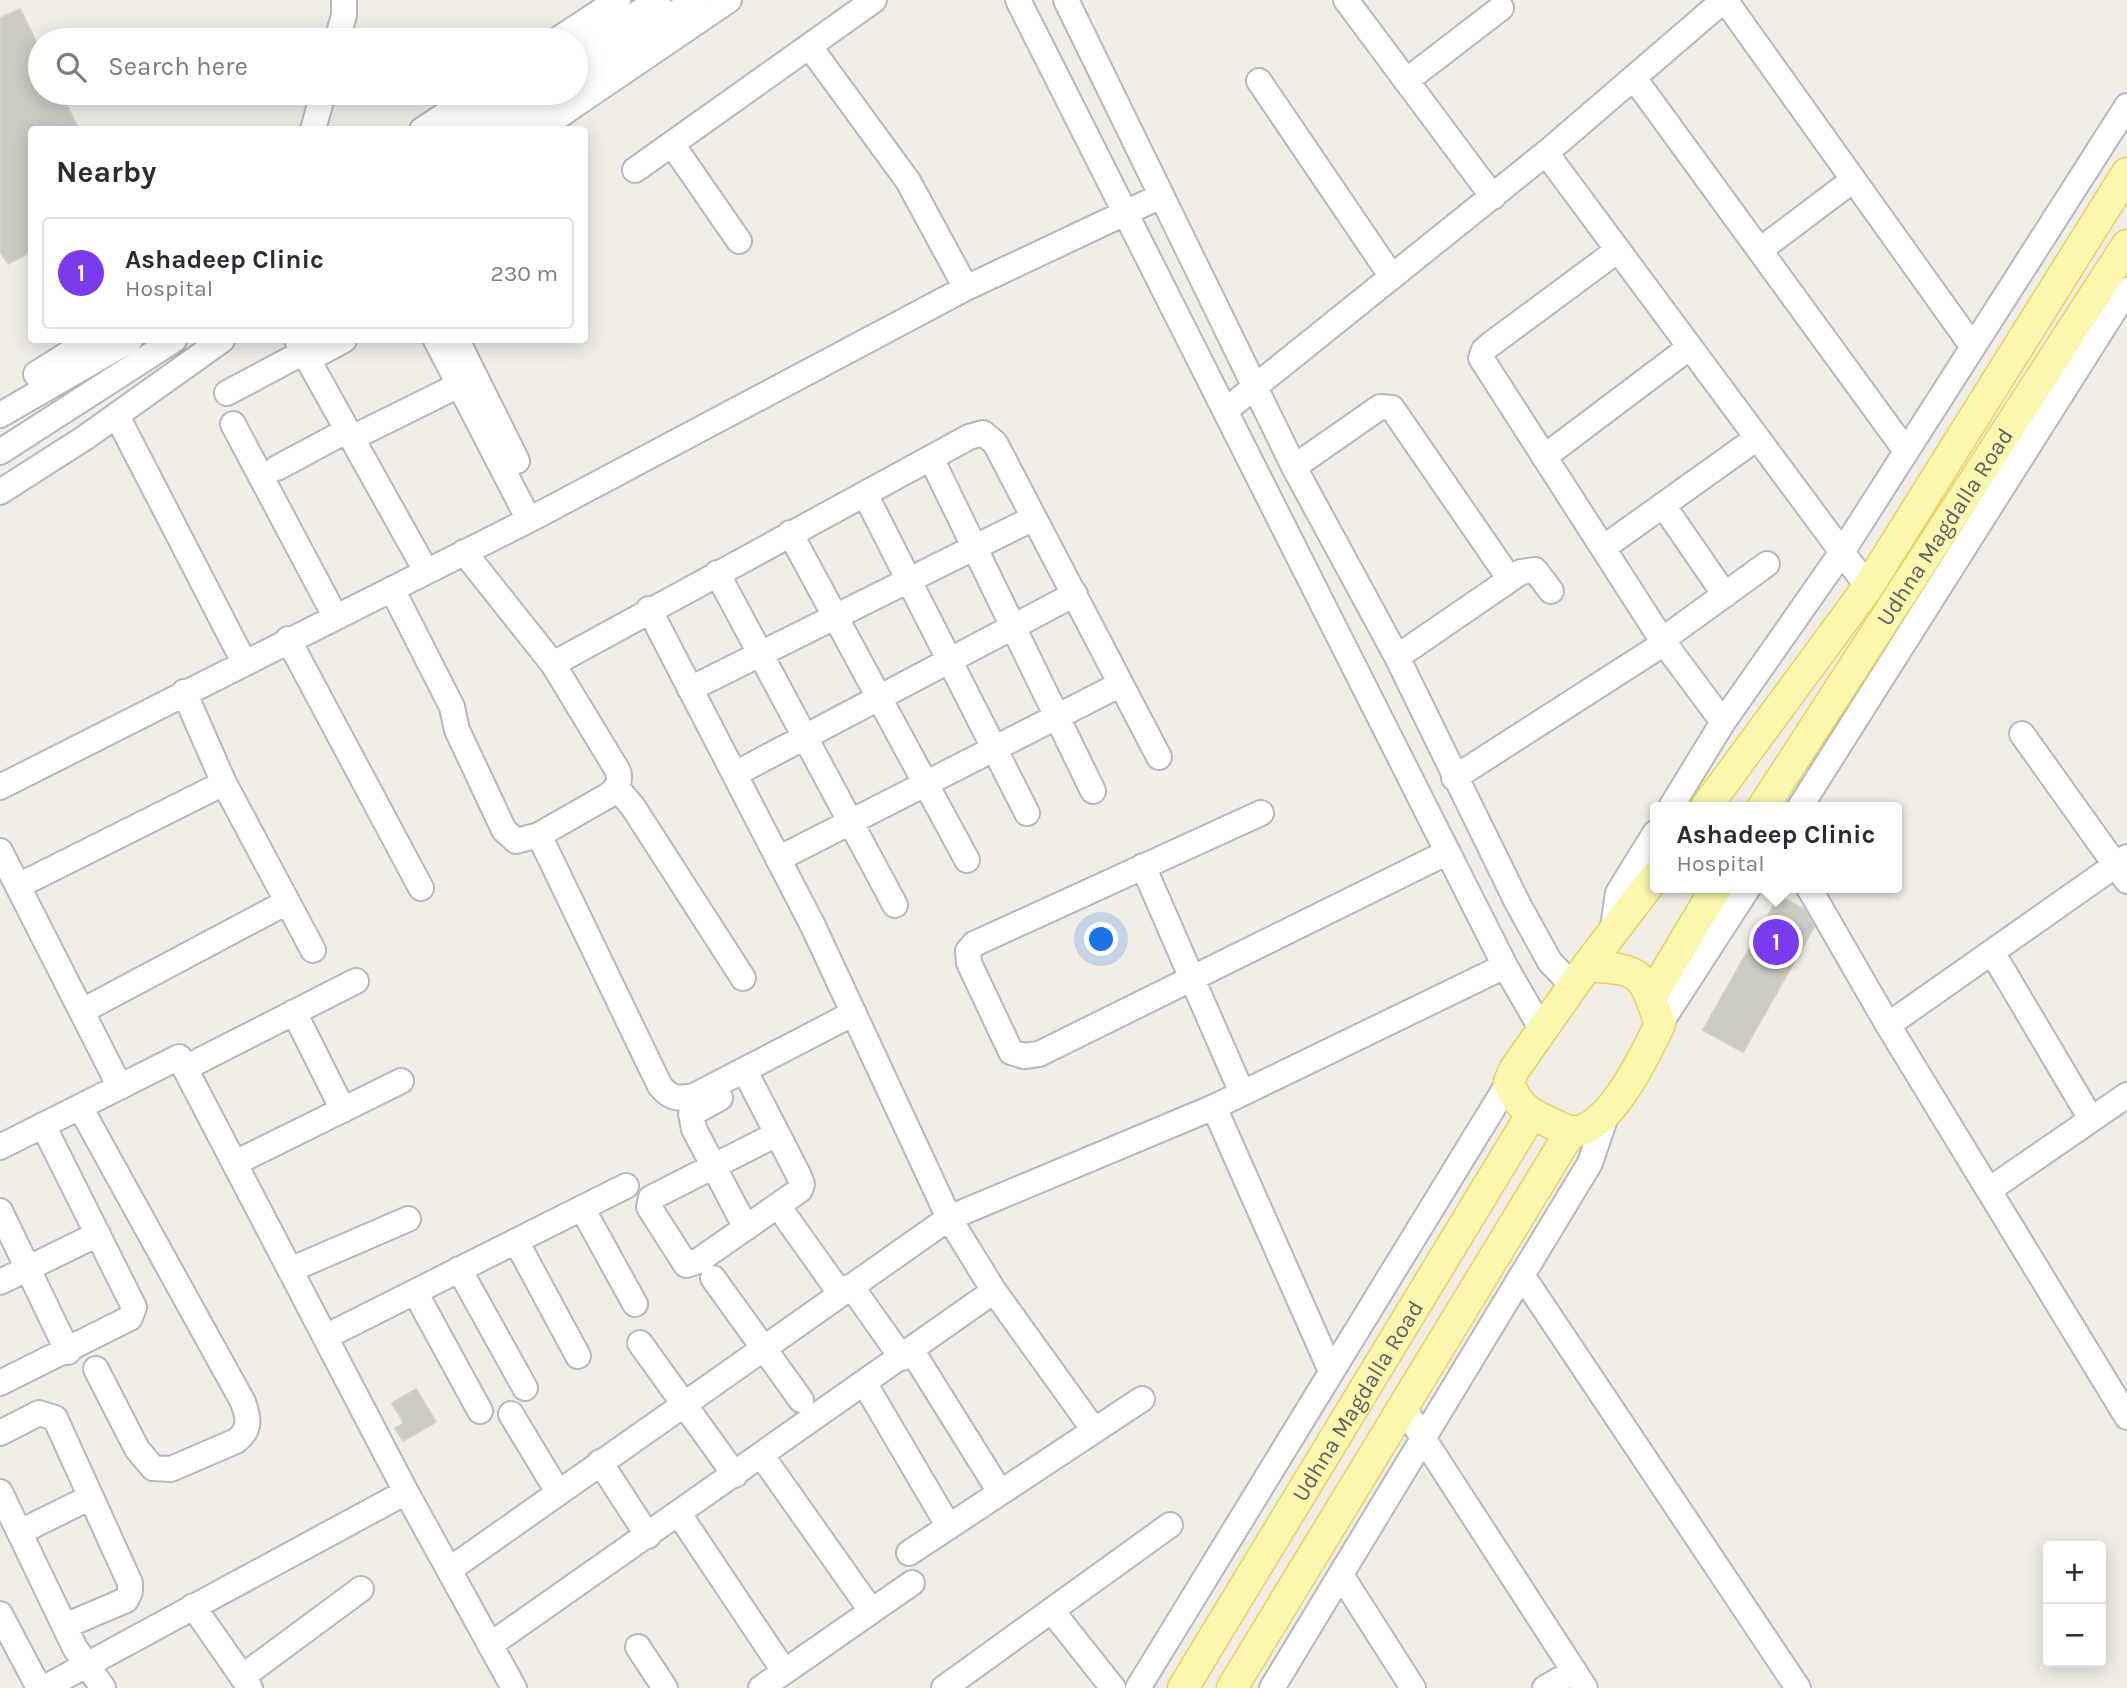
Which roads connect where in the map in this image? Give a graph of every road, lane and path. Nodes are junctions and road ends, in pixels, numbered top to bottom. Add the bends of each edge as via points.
1 (344, 0) edge
2 (618, 0) edge
3 (658, 0) edge
4 (695, 0) edge
5 (729, 0) edge
6 (874, 0) edge
7 (1018, 0) edge
8 (1066, 0) edge
9 (1346, 0) edge
10 (1724, 0) edge
11 (1501, 8) dead end
12 (340, 28) edge
13 (575, 28) edge
14 (588, 46) edge
15 (810, 47) junction
16 (588, 71) edge
17 (1634, 78) junction
18 (1259, 81) dead end
19 (1406, 81) junction
20 (588, 96) edge
21 (320, 105) edge
22 (460, 105) edge
23 (498, 105) edge
24 (537, 105) edge
25 (575, 105) edge
26 (2127, 106) edge
27 (314, 126) edge
28 (428, 126) edge
29 (466, 126) edge
30 (504, 126) edge
31 (544, 126) edge
32 (672, 144) junction
33 (1546, 153) junction
34 (635, 170) dead end
35 (2127, 173) edge
36 (1853, 180) junction
37 (1161, 196) junction
38 (1493, 197) junction
39 (1125, 215) junction
40 (739, 241) dead end
41 (2127, 245) edge
42 (1618, 250) junction
43 (1760, 250) junction
44 (1392, 277) junction
45 (967, 289) junction
46 (2127, 290) edge
47 (85, 343) edge
48 (125, 343) edge
49 (169, 343) edge
50 (218, 343) edge
51 (332, 343) edge
52 (438, 343) edge
53 (458, 343) edge
54 (1690, 347) junction
55 (1973, 348) junction
56 (303, 350) edge
57 (459, 385) junction
58 (1256, 386) junction
59 (227, 393) dead end
60 (0, 397) edge
61 (1226, 410) junction
62 (0, 415) edge
63 (117, 416) junction
64 (233, 424) dead end
65 (350, 434) junction
66 (1758, 438) junction
67 (1906, 451) junction
68 (0, 452) edge
69 (1544, 457) junction
70 (931, 458) junction
71 (1294, 467) junction
72 (277, 468) dead end
73 (0, 492) edge
74 (865, 494) junction
75 (1663, 505) junction
76 (536, 516) junction
77 (1034, 518) junction
78 (790, 533) junction
79 (974, 548) junction
80 (1603, 548) junction
81 (464, 552) junction
82 (1842, 552) junction
83 (1767, 564) dead end
84 (426, 571) junction
85 (717, 573) junction
86 (1509, 578) junction
87 (908, 580) junction
88 (1868, 587) junction
89 (392, 589) junction
90 (1551, 591) dead end
91 (1074, 594) junction
92 (1725, 595) junction
93 (649, 609) junction
94 (335, 616) junction
95 (835, 616) junction
96 (1013, 627) junction
97 (288, 639) junction
98 (1657, 645) junction
99 (761, 654) junction
100 (1397, 657) junction
101 (949, 660) junction
102 (244, 662) junction
103 (553, 664) junction
104 (1121, 684) junction
105 (690, 689) junction
106 (184, 692) junction
107 (879, 698) junction
108 (1057, 717) junction
109 (1723, 722) junction
110 (2022, 733) dead end
111 (805, 737) junction
112 (994, 749) junction
113 (1159, 757) dead end
114 (735, 774) junction
115 (1454, 778) junction
116 (224, 783) junction
117 (926, 783) junction
118 (0, 787) edge
119 (617, 788) junction
120 (1093, 791) dead end
121 (1674, 802) edge
122 (1710, 802) edge
123 (1766, 802) edge
124 (1803, 802) edge
125 (1027, 813) dead end
126 (1261, 813) dead end
127 (851, 822) junction
128 (539, 835) junction
129 (1650, 841) edge
130 (0, 851) edge
131 (1448, 852) junction
132 (778, 859) junction
133 (967, 860) dead end
134 (1143, 866) junction
135 (2124, 867) edge
136 (1650, 884) edge
137 (18, 886) junction
138 (421, 888) dead end
139 (1714, 893) edge
140 (1744, 893) edge
141 (1812, 893) edge
142 (287, 902) junction
143 (895, 905) dead end
144 (1612, 935) junction
145 (313, 950) dead end
146 (1992, 952) junction
147 (1505, 966) junction
148 (1580, 976) junction
149 (743, 978) dead end
150 (1190, 979) junction
151 (356, 981) dead end
152 (82, 1011) junction
153 (1656, 1011) junction
154 (294, 1012) junction
155 (855, 1016) junction
156 (1888, 1025) junction
157 (1542, 1030) junction
158 (185, 1068) junction
159 (401, 1081) dead end
160 (750, 1082) junction
161 (1509, 1082) junction
162 (120, 1087) junction
163 (1242, 1093) junction
164 (2127, 1095) edge
165 (80, 1107) junction
166 (1214, 1107) junction
167 (343, 1110) junction
168 (1608, 1111) junction
169 (1531, 1115) junction
170 (2091, 1119) junction
171 (43, 1125) junction
172 (1571, 1131) junction
173 (777, 1134) junction
174 (0, 1147) edge
175 (234, 1163) junction
176 (714, 1166) junction
177 (626, 1186) dead end
178 (1989, 1190) junction
179 (582, 1208) junction
180 (0, 1211) edge
181 (786, 1217) dead end
182 (949, 1218) junction
183 (408, 1220) dead end
184 (746, 1228) junction
185 (98, 1234) junction
186 (516, 1241) junction
187 (28, 1269) junction
188 (459, 1269) junction
189 (290, 1270) junction
190 (1522, 1275) junction
191 (713, 1278) dead end
192 (0, 1282) edge
193 (846, 1290) junction
194 (994, 1291) junction
195 (415, 1292) junction
196 (635, 1304) dead end
197 (325, 1337) junction
198 (640, 1343) dead end
199 (764, 1346) junction
200 (68, 1352) junction
201 (907, 1354) junction
202 (578, 1356) dead end
203 (96, 1369) dead end
204 (1331, 1371) junction
205 (0, 1383) edge
206 (865, 1384) junction
207 (525, 1388) dead end
208 (1142, 1399) dead end
209 (801, 1400) dead end
210 (685, 1404) junction
211 (1404, 1407) junction
212 (480, 1411) dead end
213 (511, 1414) dead end
214 (2127, 1418) edge
215 (1094, 1430) junction
216 (0, 1433) edge
217 (1425, 1436) junction
218 (762, 1456) junction
219 (600, 1462) junction
220 (734, 1475) junction
221 (0, 1492) edge
222 (406, 1492) junction
223 (558, 1492) junction
224 (1000, 1492) junction
225 (91, 1497) junction
226 (679, 1514) junction
227 (1170, 1525) dead end
228 (949, 1527) junction
229 (20, 1532) junction
230 (648, 1536) junction
231 (909, 1553) dead end
232 (449, 1570) junction
233 (1341, 1575) junction
234 (912, 1583) dead end
235 (361, 1589) dead end
236 (193, 1606) junction
237 (870, 1609) junction
238 (1052, 1611) junction
239 (0, 1614) edge
240 (65, 1626) junction
241 (490, 1645) junction
242 (638, 1647) dead end
243 (86, 1665) junction
244 (784, 1671) junction
245 (1580, 1679) edge
246 (246, 1682) edge
247 (42, 1688) edge
248 (103, 1688) edge
249 (514, 1688) edge
250 (665, 1688) edge
251 (761, 1688) edge
252 (944, 1688) edge
253 (1113, 1688) edge
254 (1138, 1688) edge
255 (1183, 1688) edge
256 (1232, 1688) edge
257 (1272, 1688) edge
258 (1412, 1688) edge
259 (1545, 1688) edge
260 (1798, 1688) edge

1 - 12 street
2 - 13 street
3 - 14 street
4 - 16 street
5 - 20 street
6 - 15 street
7 - 39 street
8 - 37 street
9 - 19 street
10 - 17 street
10 - 36 street
11 - 19 street
15 - 32 street
15 - 45 street via 908,181
17 - 33 street
17 - 43 street
18 - 44 street
19 - 38 street
21 - 27 street
22 - 28 street
23 - 29 street
24 - 30 street
25 - 31 street
26 - 55 street
32 - 34 street
32 - 40 street
33 - 38 street
33 - 42 street
35 - 88 main road
36 - 43 street
36 - 55 street
37 - 39 street
37 - 58 street
38 - 44 street
39 - 45 street
39 - 61 street
41 - 123 main road, Udhna Magdalla Road
42 - 54 street
42 - 69 street via 1483,350 1484,365
43 - 67 street
44 - 58 street
45 - 76 street
46 - 124 street
47 - 60 street
48 - 62 street
49 - 68 street
50 - 63 street
51 - 56 street
52 - 57 street
53 - 76 street
54 - 66 street
54 - 69 street
55 - 67 street
56 - 59 street
56 - 65 street
57 - 65 street
57 - 76 street
58 - 61 street
58 - 71 street
61 - 131 street
63 - 73 street
63 - 102 street
64 - 94 street
65 - 72 street
65 - 84 street
66 - 75 street
66 - 82 street
67 - 82 street
69 - 80 street
70 - 74 street
70 - 77 street via 977,434 990,437
70 - 79 street
71 - 86 street via 1380,407 1392,408
71 - 100 street
74 - 78 street
74 - 87 street
75 - 80 street
75 - 92 street
76 - 81 street
77 - 79 street
77 - 91 street
78 - 85 street
78 - 95 street
79 - 87 street
79 - 96 street
80 - 98 street
81 - 84 street
81 - 103 street
82 - 88 street
82 - 109 street
83 - 92 street
84 - 89 street
85 - 93 street
85 - 99 street
86 - 90 street via 1535,570
86 - 100 street
87 - 95 street
87 - 101 street
88 - 122 main road
89 - 94 street
89 - 128 street via 452,707 457,730 504,830 516,841
91 - 96 street
91 - 104 street
92 - 98 street
93 - 103 street
93 - 105 street
94 - 97 street
95 - 99 street
95 - 107 street
96 - 101 street
96 - 108 street
97 - 102 street
97 - 138 street
98 - 109 street
98 - 115 street
99 - 105 street
99 - 111 street
100 - 115 street
101 - 107 street
101 - 112 street
102 - 106 street
103 - 119 street via 618,771
104 - 108 street
104 - 113 street
105 - 114 street
106 - 116 street
106 - 118 street
107 - 111 street
107 - 117 street
108 - 112 street
108 - 120 street
109 - 121 street
110 - 135 street
111 - 114 street
111 - 127 street
112 - 117 street
112 - 125 street
114 - 132 street
115 - 148 street via 1550,962
116 - 137 street
116 - 142 street
117 - 127 street
117 - 133 street
119 - 128 street
119 - 149 street
126 - 134 street
127 - 132 street
127 - 143 street
128 - 155 street via 668,1095 677,1099 694,1096
129 - 144 street via 1618,893
130 - 137 street
131 - 147 street
131 - 150 street
132 - 155 street
134 - 150 street
134 - 150 street via 974,944 968,951 969,963 1011,1052 1024,1056 1039,1054
135 - 146 street
136 - 144 main road
137 - 152 street
139 - 153 main road
140 - 153 street
141 - 156 street
142 - 145 street
142 - 152 street
144 - 148 main road
146 - 156 street
146 - 170 street
147 - 157 street
147 - 163 street
148 - 153 main road via 1621,969 1638,976 1647,984
148 - 157 main road
150 - 163 street
151 - 154 street
152 - 162 street
153 - 168 main road via 1634,1075
154 - 158 street
154 - 167 street
155 - 160 street
155 - 182 street
156 - 178 street
157 - 161 main road
158 - 162 street via 179,1057
158 - 175 street
159 - 167 street
160 - 173 street
160 - 176 street via 691,1114
161 - 169 main road via 1515,1099
161 - 204 street
162 - 165 street
163 - 166 street
164 - 170 street
165 - 171 street
165 - 203 street via 243,1402 249,1425 236,1441 171,1469 153,1468 137,1449
166 - 182 street
166 - 204 street
167 - 175 street
168 - 172 main road via 1589,1126
168 - 190 street via 1590,1163
169 - 172 main road
169 - 255 main road, Udhna Magdalla Road
170 - 178 street
171 - 174 street
171 - 185 street
172 - 211 main road, Udhna Magdalla Road
173 - 176 street
173 - 184 street via 802,1184
175 - 189 street
176 - 184 street
176 - 184 street via 651,1198 649,1207 686,1265
177 - 179 street
178 - 214 street
179 - 186 street
179 - 196 street
180 - 187 street
181 - 193 street
182 - 193 street
182 - 194 street
183 - 189 street
185 - 187 street
185 - 200 street via 134,1307 130,1318
186 - 188 street
186 - 202 street
187 - 192 street
187 - 200 street
188 - 195 street
188 - 207 street
189 - 197 street
190 - 217 street
190 - 260 street
191 - 199 street
193 - 199 street
193 - 201 street
194 - 201 street
194 - 215 street
195 - 197 street
195 - 212 street
197 - 222 street
198 - 210 street
199 - 209 street
199 - 210 street
200 - 205 street
201 - 206 street
201 - 224 street
204 - 254 street
206 - 218 street
206 - 228 street
208 - 215 street
210 - 219 street
210 - 220 street
211 - 217 street
211 - 256 main road, Udhna Magdalla Road
213 - 223 street
215 - 224 street
216 - 225 street via 40,1413 55,1419
217 - 233 street
217 - 245 street
218 - 220 street
218 - 237 street
219 - 223 street
219 - 230 street
220 - 226 street
221 - 229 street
222 - 232 street
222 - 236 street
223 - 232 street
224 - 228 street
225 - 229 street
225 - 240 street via 130,1592 126,1600
226 - 230 street
226 - 244 street
227 - 238 street
228 - 231 street
229 - 240 street
230 - 241 street
232 - 241 street
233 - 257 street
233 - 258 street
234 - 237 street
235 - 246 street
236 - 243 street
236 - 246 street
237 - 244 street
238 - 252 street
238 - 253 street
239 - 247 street
240 - 243 street
241 - 249 street
242 - 250 street
243 - 247 street
243 - 248 street
244 - 251 street
245 - 259 street

